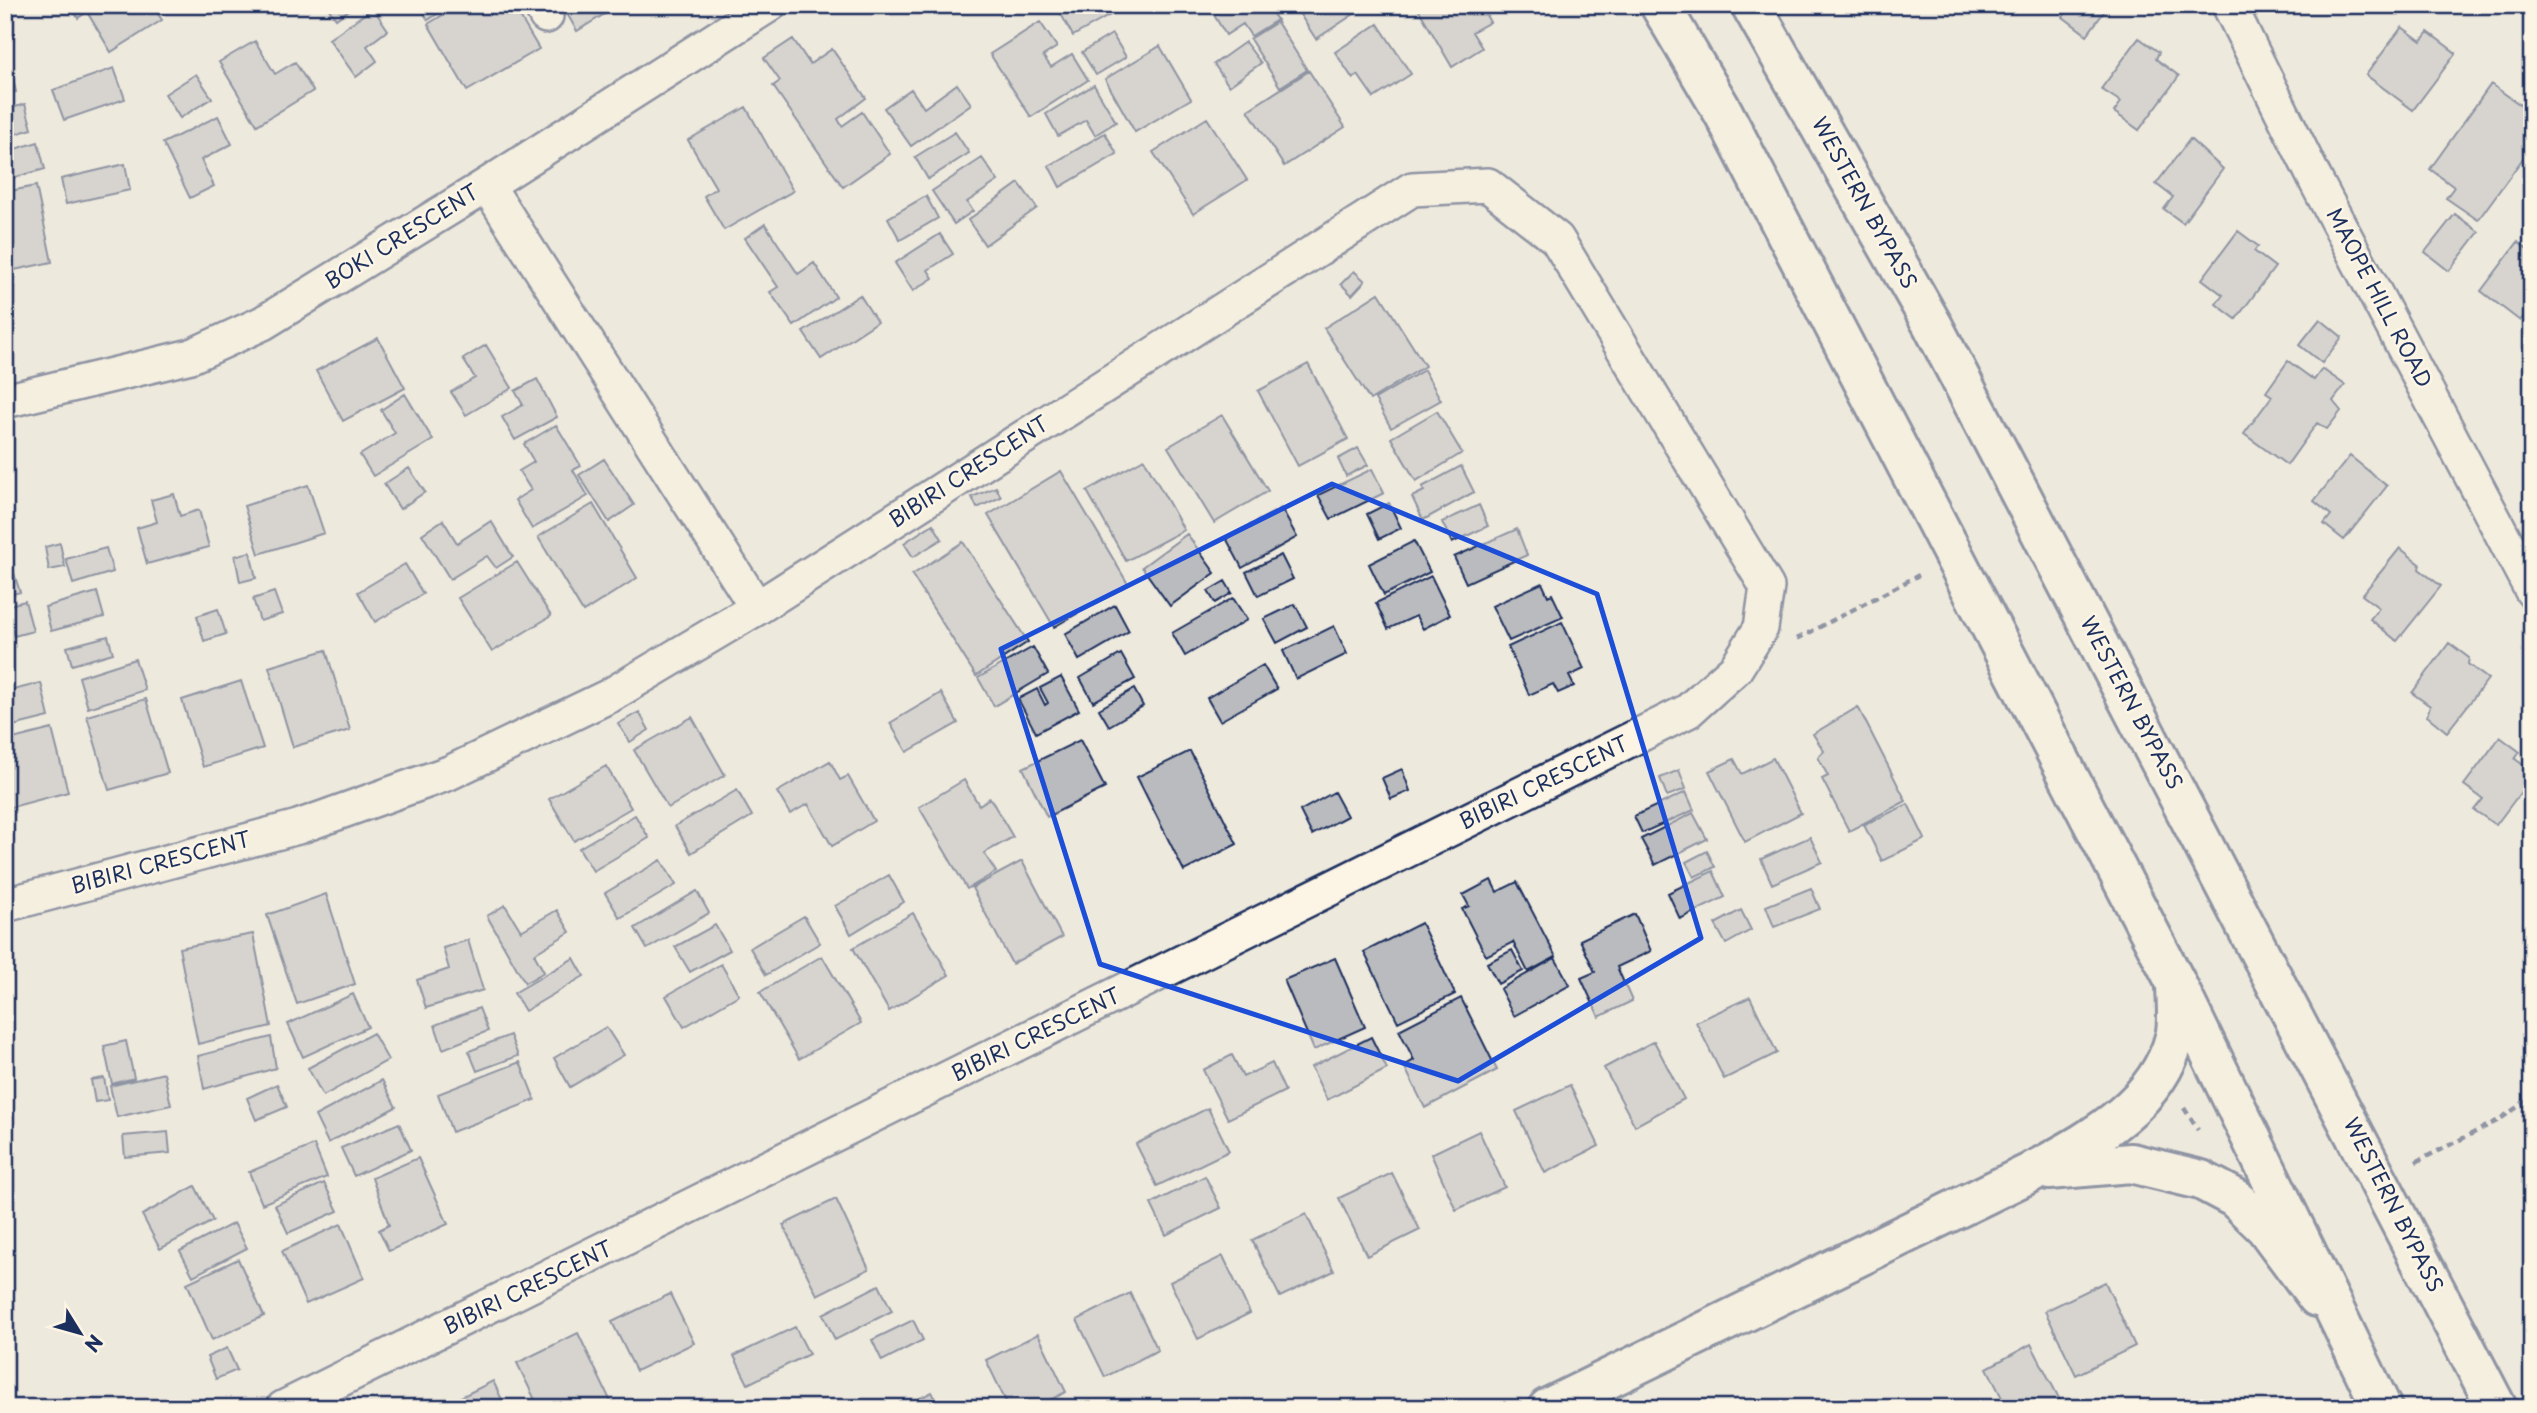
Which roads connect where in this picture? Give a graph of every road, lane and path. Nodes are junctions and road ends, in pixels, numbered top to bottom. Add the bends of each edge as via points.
1 (769, 5) edge
2 (1660, 5) edge
3 (1751, 5) edge
4 (2230, 5) edge
5 (487, 185) junction
6 (5, 401) edge
7 (1900, 584) dead end
8 (2532, 590) edge
9 (757, 608) junction
10 (1842, 618) dead end
11 (5, 905) edge
12 (2176, 983) junction
13 (2163, 1070) junction
14 (2532, 1097) edge
15 (2452, 1145) dead end
16 (2030, 1173) junction
17 (2201, 1180) junction
18 (2359, 1365) junction
19 (283, 1408) edge
20 (1548, 1408) edge
21 (2382, 1408) edge
22 (2497, 1408) edge

1 - 5 street, BOKI CRESCENT
2 - 12 main road via 1730,124
3 - 22 main road, WESTERN BYPASS via 1933,326
4 - 8 street, MAOPE HILL ROAD
5 - 6 street, BOKI CRESCENT via 263,323 191,356
5 - 9 street
7 - 10 path
9 - 11 street, BIBIRI CRESCENT via 609,696 449,773 298,827
9 - 19 street, BIBIRI CRESCENT via 1412,189 1488,185 1557,239 1768,587 1761,628 1736,668 1689,710
12 - 13 main road via 2176,1034
12 - 18 main road
13 - 16 main road via 2126,1113
13 - 17 path via 2206,1144 2208,1159
14 - 15 path
16 - 17 main road via 2131,1163
16 - 20 main road
17 - 18 main road via 2235,1198 2265,1227 2308,1283
18 - 21 main road

